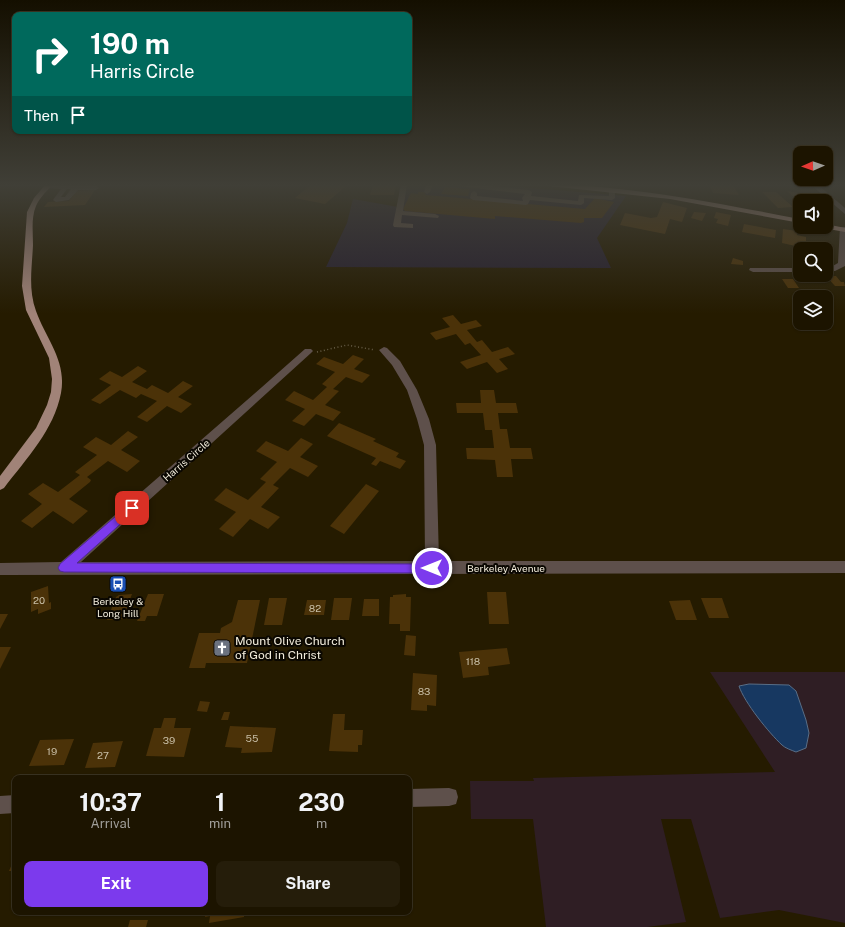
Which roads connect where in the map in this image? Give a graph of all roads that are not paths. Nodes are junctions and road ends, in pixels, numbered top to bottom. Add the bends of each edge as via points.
1 (30, 227) edge
2 (834, 227) edge
3 (844, 229) edge
4 (833, 268) edge
5 (753, 270) dead end
6 (793, 270) edge
7 (384, 350) road end
8 (308, 351) road end
9 (0, 485) edge
10 (845, 567) edge
11 (64, 568) junction
12 (432, 568) junction
13 (0, 569) edge
14 (449, 797) dead end
15 (412, 798) edge
16 (0, 804) edge
17 (12, 804) edge

1 - 9 main road via 28,300 32,315 55,360 56,392 41,429
2 - 3 main road
3 - 4 street via 842,264
5 - 6 street
7 - 12 street via 396,363 412,390 430,445
8 - 11 street, Harris Circle
10 - 12 street, Berkeley Avenue
11 - 12 street, Berkeley Avenue
11 - 13 street, Berkeley Avenue
14 - 15 street
16 - 17 street

